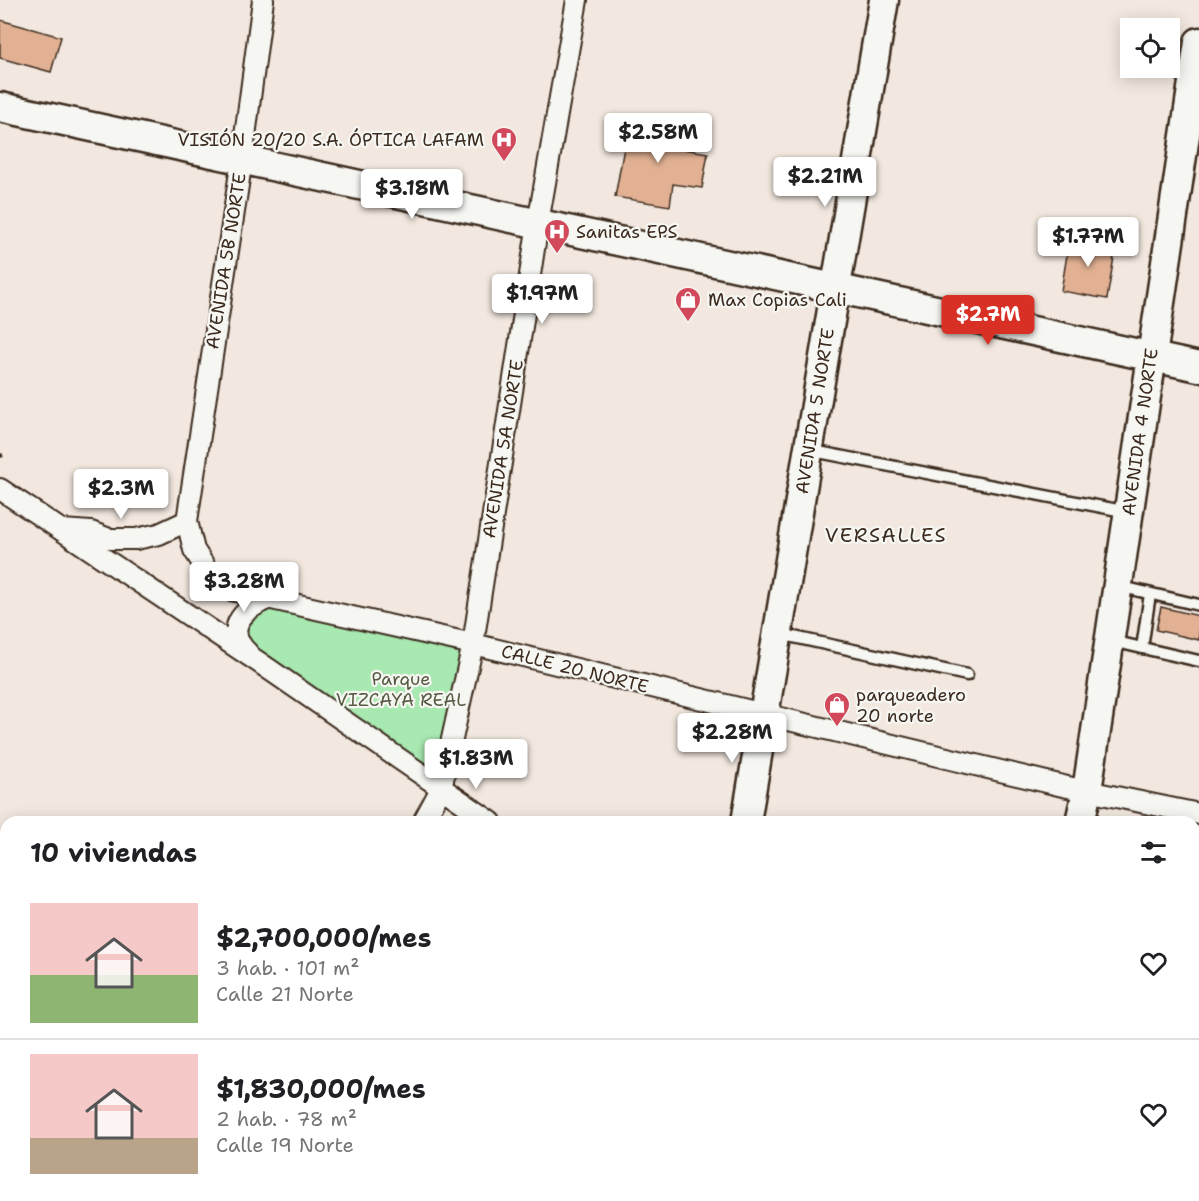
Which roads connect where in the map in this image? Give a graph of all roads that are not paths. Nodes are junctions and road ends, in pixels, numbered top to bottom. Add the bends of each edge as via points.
1 (263, 0) edge
2 (577, 0) edge
3 (884, 0) edge
4 (1199, 42) edge
5 (0, 107) edge
6 (242, 159) junction
7 (538, 223) junction
8 (835, 290) junction
9 (1150, 357) junction
10 (1199, 367) edge
11 (808, 450) junction
12 (0, 489) edge
13 (1128, 512) junction
14 (187, 521) junction
15 (60, 530) junction
16 (1116, 586) junction
17 (231, 590) joint
18 (1150, 594) junction
19 (267, 599) junction
20 (1199, 605) edge
21 (778, 633) junction
22 (1108, 640) junction
23 (473, 644) junction
24 (1142, 648) junction
25 (256, 661) junction
26 (1199, 661) edge
27 (967, 675) dead end
28 (765, 715) junction
29 (441, 789) junction
30 (1087, 791) junction
31 (1199, 814) edge
32 (426, 816) edge
33 (481, 816) edge
34 (747, 816) edge
35 (1081, 816) edge

1 - 6 street, AVENIDA 5B NORTE
2 - 7 street, AVENIDA 5A NORTE
3 - 8 street, AVENIDA 5 NORTE
4 - 9 street, AVENIDA 4 NORTE
5 - 6 street
6 - 7 street
6 - 14 street, AVENIDA 5B NORTE
7 - 8 street
7 - 23 street, AVENIDA 5A NORTE
8 - 9 street
8 - 11 street, AVENIDA 5 NORTE
9 - 10 street
9 - 13 street, AVENIDA 4 NORTE
11 - 13 lane
11 - 21 street, AVENIDA 5 NORTE
12 - 15 street
13 - 16 street, AVENIDA 4 NORTE
14 - 15 street via 136,539 109,539 91,532
14 - 17 street, AVENIDA 5B NORTE via 194,550 210,573
15 - 25 street
16 - 18 lane
16 - 22 street, AVENIDA 4 NORTE
17 - 19 street, CALLE 20 NORTE
18 - 20 lane
18 - 24 lane
19 - 23 street, CALLE 20 NORTE
19 - 25 street via 250,606 235,631 240,645
21 - 27 lane
21 - 28 street, AVENIDA 5 NORTE
22 - 24 lane
22 - 30 street, AVENIDA 4 NORTE
23 - 28 street, CALLE 20 NORTE
23 - 29 street, AVENIDA 5A NORTE
24 - 26 lane
25 - 29 street
28 - 30 street, CALLE 20 NORTE
28 - 34 street, AVENIDA 5 NORTE
29 - 32 street, AVENIDA 5A NORTE
29 - 33 street
30 - 31 street, CALLE 20 NORTE
30 - 35 street, AVENIDA 4 NORTE

